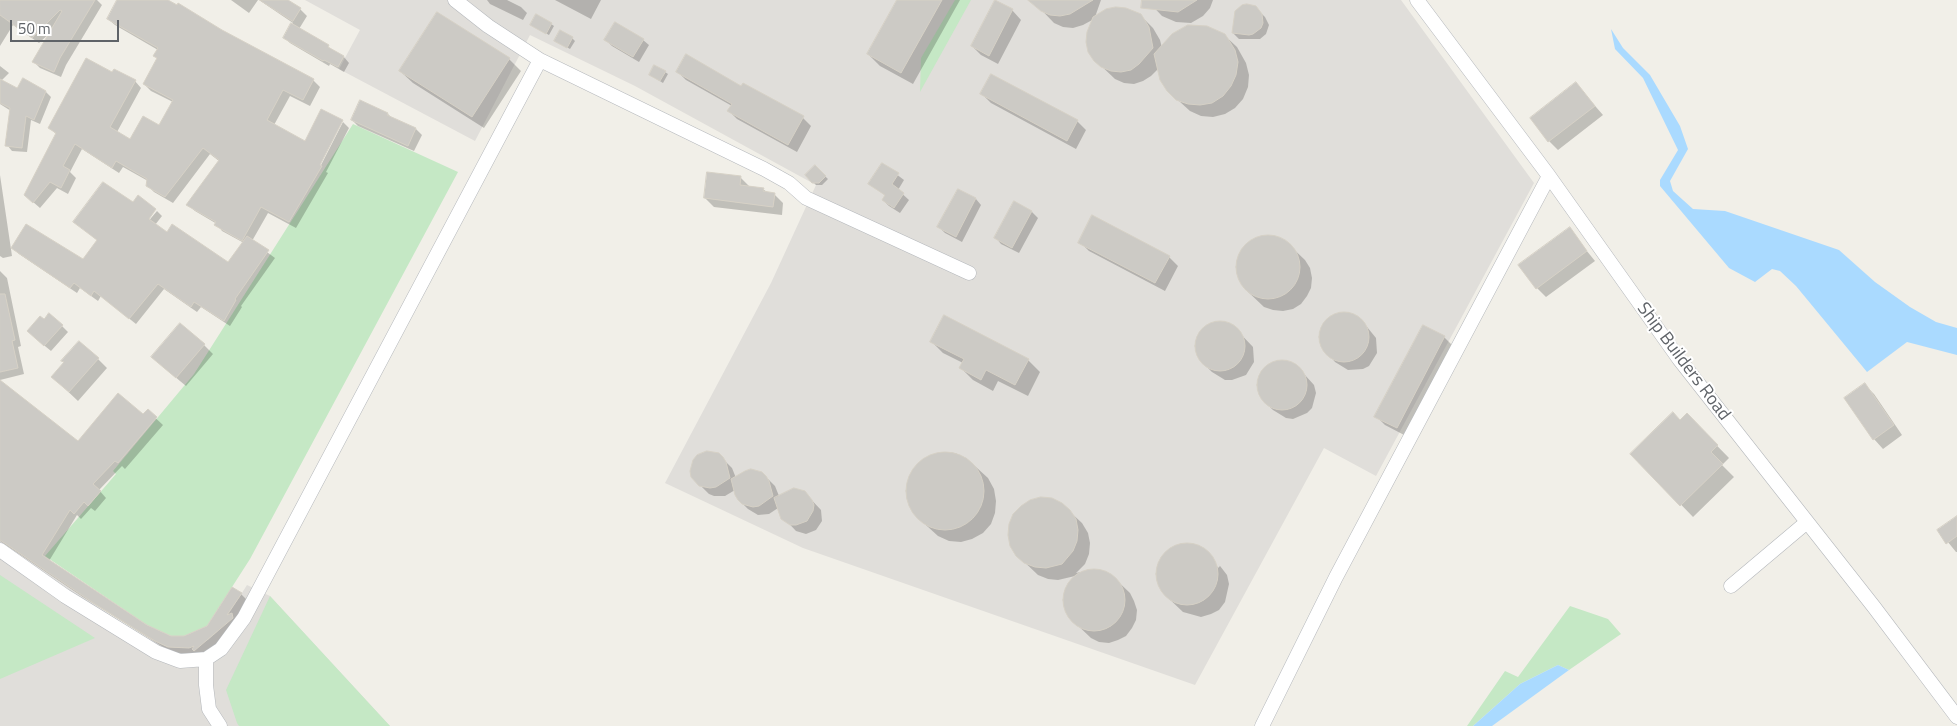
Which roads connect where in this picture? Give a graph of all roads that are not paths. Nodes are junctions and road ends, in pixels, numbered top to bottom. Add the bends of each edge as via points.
1 (455, 0) edge
2 (1417, 0) edge
3 (540, 60) junction
4 (1549, 176) junction
5 (970, 273) dead end
6 (1807, 522) junction
7 (0, 550) edge
8 (1731, 586) dead end
9 (206, 659) junction
10 (1957, 717) edge
11 (220, 726) edge
12 (1262, 726) edge

1 - 3 street
2 - 4 street, Ship Builders Road
3 - 5 street via 764,169 790,183 806,198
3 - 9 street via 244,618 221,649
4 - 6 street, Ship Builders Road via 1678,359
4 - 12 street via 1336,577
6 - 8 street
6 - 10 street, Ship Builders Road
7 - 9 street via 65,596 156,652 180,661
9 - 11 street via 209,709

